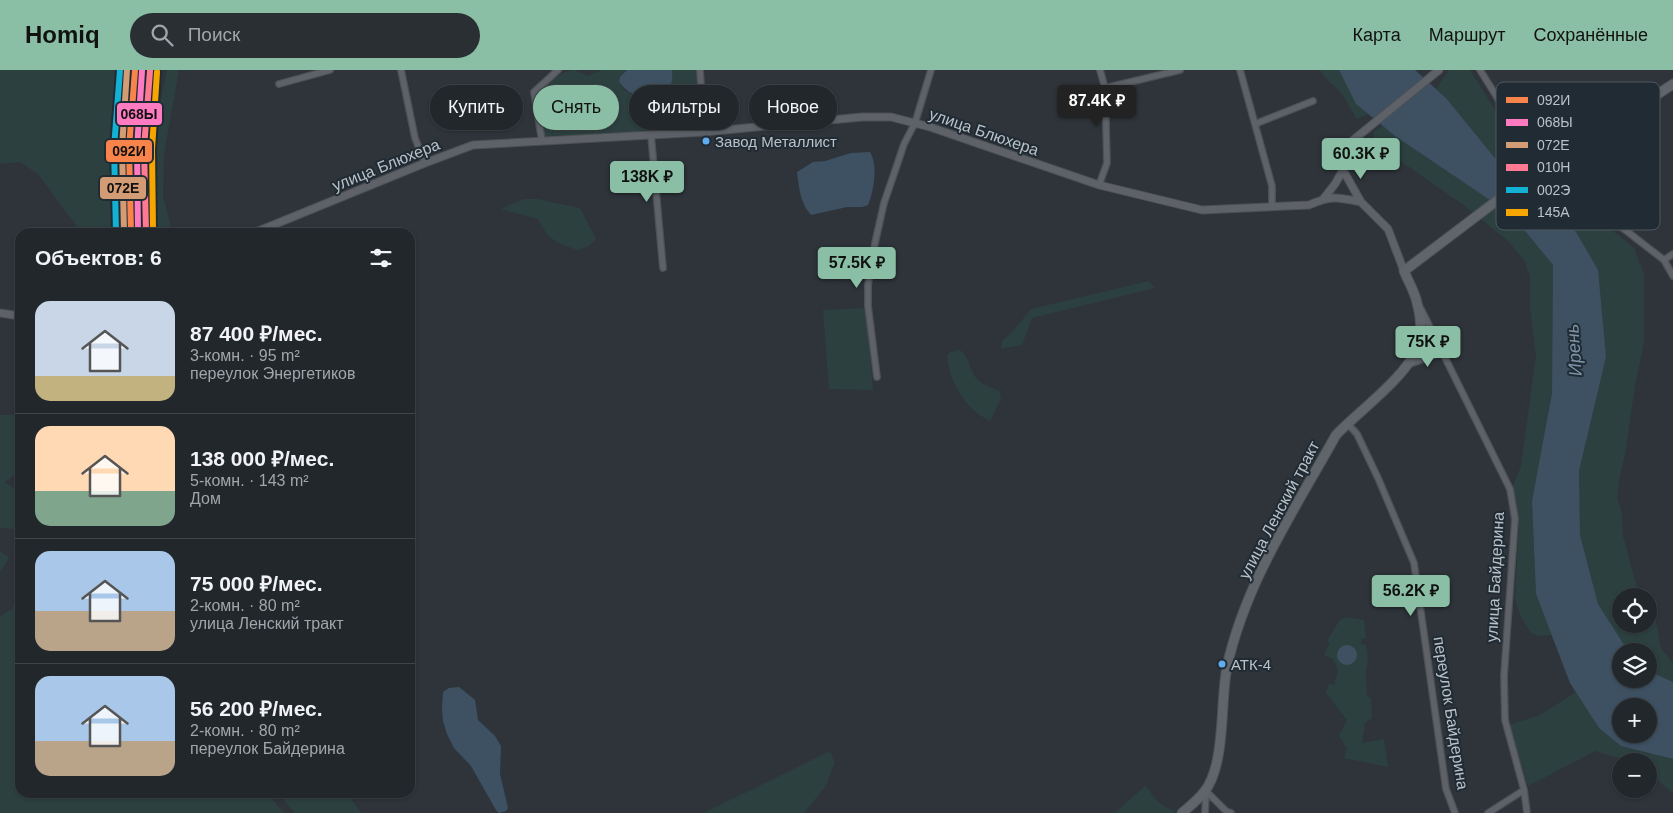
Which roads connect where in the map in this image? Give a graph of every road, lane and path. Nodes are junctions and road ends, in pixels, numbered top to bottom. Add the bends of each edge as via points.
1 (330, 70) edge
2 (401, 70) edge
3 (558, 70) edge
4 (700, 70) edge
5 (931, 70) edge
6 (1100, 70) edge
7 (1180, 70) edge
8 (1240, 70) edge
9 (1439, 70) edge
10 (1480, 70) edge
11 (279, 84) dead end
12 (1673, 84) edge
13 (1105, 88) junction
14 (1660, 92) edge
15 (1496, 96) edge
16 (1313, 101) dead end
17 (915, 123) junction
18 (1255, 124) junction
19 (704, 132) junction
20 (652, 135) junction
21 (542, 142) junction
22 (425, 163) junction
23 (1342, 170) junction
24 (1099, 185) junction
25 (1324, 198) junction
26 (1361, 202) junction
27 (1496, 202) edge
28 (1272, 206) junction
29 (266, 228) edge
30 (1625, 230) edge
31 (1673, 254) edge
32 (1664, 260) junction
33 (662, 268) dead end
34 (1404, 271) junction
35 (1673, 276) edge
36 (1417, 301) junction
37 (0, 313) edge
38 (15, 315) edge
39 (1442, 352) junction
40 (1408, 364) junction
41 (877, 377) dead end
42 (1348, 423) junction
43 (1524, 790) junction
44 (1206, 791) junction
45 (1182, 813) edge
46 (1205, 813) edge
47 (1231, 813) edge
48 (1455, 813) edge
49 (1488, 813) edge
50 (1526, 813) edge

1 - 11 street
2 - 22 street via 415,138
3 - 21 street via 534,92
4 - 19 street
5 - 17 street
6 - 13 street
7 - 13 street
8 - 18 street
9 - 23 street via 1352,141
10 - 15 street
12 - 14 main road
13 - 24 street via 1107,163
16 - 18 street
17 - 19 street, улица Блюхера via 891,117 862,116
17 - 24 street, улица Блюхера
17 - 41 street via 904,144 884,203 868,285
18 - 28 street via 1272,186
19 - 20 street, улица Блюхера
20 - 21 street, улица Блюхера
20 - 33 street
21 - 22 street, улица Блюхера via 473,145
22 - 29 street, улица Блюхера
23 - 25 street
23 - 26 street
24 - 28 street, улица Блюхера via 1202,210
25 - 26 street, улица Блюхера
25 - 28 street, улица Блюхера via 1309,205
26 - 34 street via 1388,229
27 - 34 main road
30 - 32 street
31 - 32 street
32 - 35 street
34 - 36 main road, улица Ленский тракт
36 - 39 street, улица Байдерина
36 - 40 main road, улица Ленский тракт via 1421,323 1417,349
37 - 38 street
39 - 40 street
39 - 43 street, улица Байдерина via 1510,489 1515,519 1504,676 1505,720
40 - 42 main road, улица Ленский тракт
42 - 44 main road, улица Ленский тракт via 1336,435 1267,558 1242,617 1227,668 1216,766
42 - 48 street, переулок Байдерина via 1357,434 1378,478 1414,563 1446,789
43 - 49 street
43 - 50 street, улица Байдерина
44 - 45 main road, улица Ленский тракт
44 - 46 street
44 - 47 street

